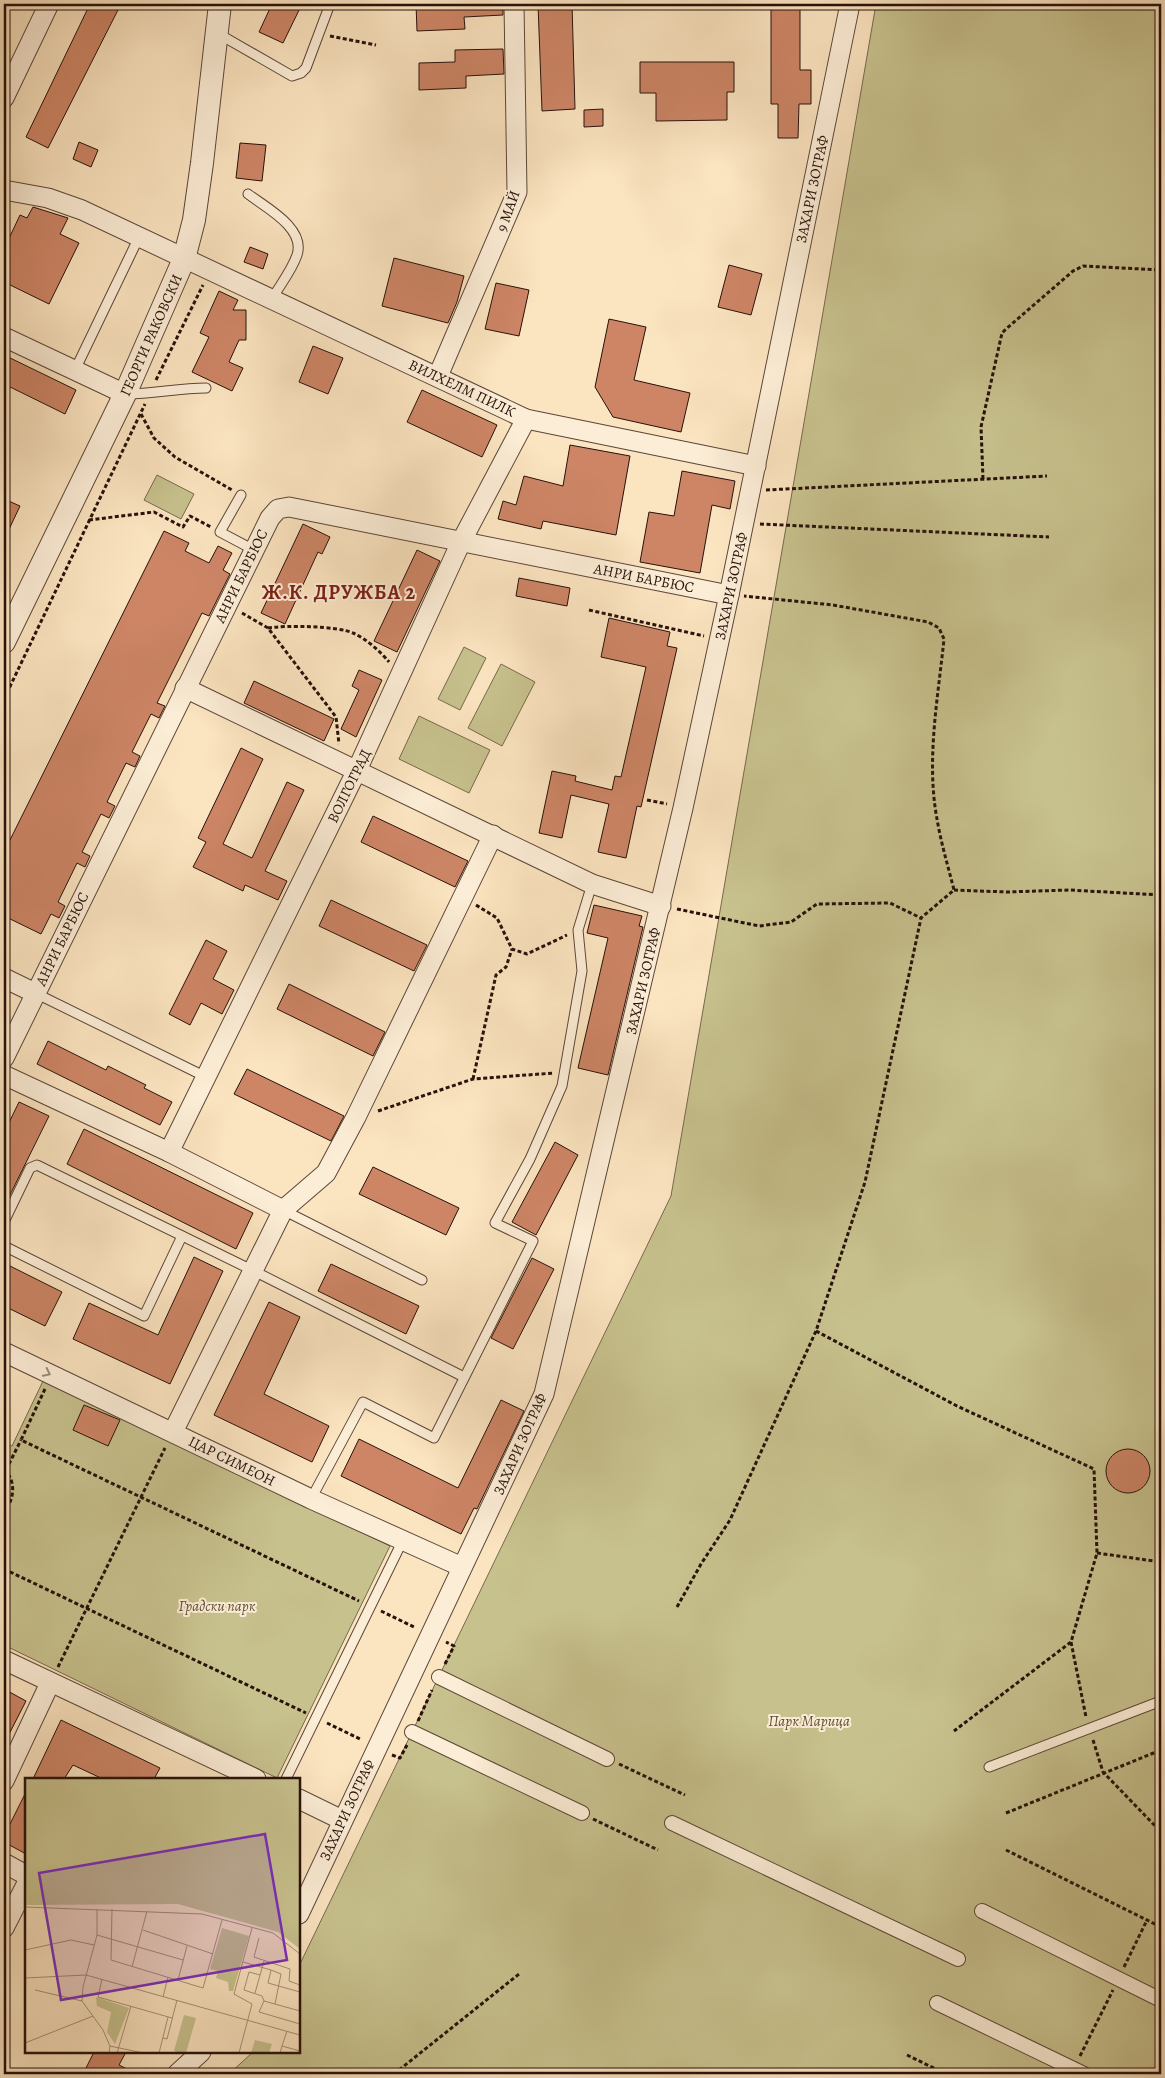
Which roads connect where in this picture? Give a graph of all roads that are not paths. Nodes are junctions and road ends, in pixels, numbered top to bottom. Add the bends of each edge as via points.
1 (49, 4) edge
2 (220, 4) edge
3 (330, 4) edge
4 (514, 4) edge
5 (850, 4) edge
6 (217, 33) junction
7 (4, 98) edge
8 (4, 190) edge
9 (248, 194) dead end
10 (138, 237) junction
11 (184, 259) junction
12 (272, 299) junction
13 (4, 337) edge
14 (75, 370) junction
15 (438, 376) junction
16 (206, 388) dead end
17 (125, 394) junction
18 (526, 419) junction
19 (756, 466) junction
20 (241, 495) road end
21 (461, 542) junction
22 (254, 550) junction
23 (729, 595) junction
24 (4, 642) edge
25 (185, 688) junction
26 (357, 770) junction
27 (493, 835) junction
28 (592, 884) junction
29 (661, 906) junction
30 (4, 978) edge
31 (35, 993) junction
32 (4, 1058) edge
33 (4, 1075) edge
34 (206, 1077) junction
35 (169, 1152) junction
36 (283, 1210) junction
37 (4, 1222) edge
38 (182, 1236) junction
39 (4, 1246) edge
40 (252, 1270) junction
41 (422, 1280) dead end
42 (4, 1352) edge
43 (464, 1377) junction
44 (173, 1432) junction
45 (311, 1499) junction
46 (403, 1540) junction
47 (462, 1566) junction
48 (4, 1660) edge
49 (439, 1677) dead end
50 (50, 1683) junction
51 (1161, 1701) edge
52 (412, 1732) dead end
53 (607, 1759) road end
54 (989, 1767) dead end
55 (254, 1778) edge
56 (286, 1778) edge
57 (4, 1781) edge
58 (300, 1799) edge
59 (582, 1813) road end
60 (342, 1820) junction
61 (672, 1823) dead end
62 (4, 1863) edge
63 (25, 1874) edge
64 (25, 1887) edge
65 (982, 1910) dead end
66 (300, 1912) edge
67 (4, 1928) edge
68 (958, 1959) dead end
69 (1161, 2000) edge
70 (937, 2002) dead end
71 (200, 2053) edge
72 (1079, 2072) edge
73 (177, 2074) edge

1 - 7 street
2 - 6 street, ГЕОРГИ РАКОВСКИ
3 - 6 lane via 306,68 292,76
4 - 15 street, 9 МАЙ via 518,192
5 - 19 street, ЗАХАРИ ЗОГРАФ
6 - 11 street, ГЕОРГИ РАКОВСКИ via 194,220
8 - 10 street, ВИЛХЕЛМ ПИЛК via 48,198 82,210
9 - 12 lane via 290,228 298,244 295,260
10 - 11 street, ВИЛХЕЛМ ПИЛК
10 - 14 lane
11 - 12 street, ВИЛХЕЛМ ПИЛК
11 - 17 street, ГЕОРГИ РАКОВСКИ
12 - 15 street, ВИЛХЕЛМ ПИЛК
13 - 14 street
14 - 17 street
15 - 18 street, ВИЛХЕЛМ ПИЛК
16 - 17 lane
17 - 24 street, ГЕОРГИ РАКОВСКИ
18 - 19 street, ВИЛХЕЛМ ПИЛК
18 - 21 street, ВОЛГОГРАД
19 - 23 street, ЗАХАРИ ЗОГРАФ
20 - 22 lane via 220,532
21 - 22 street, АНРИ БАРБЮС via 289,507 278,509 270,518
21 - 23 street, АНРИ БАРБЮС
21 - 26 street, ВОЛГОГРАД
22 - 25 street, АНРИ БАРБЮС
23 - 29 street, ЗАХАРИ ЗОГРАФ
25 - 26 street
25 - 31 street, АНРИ БАРБЮС
26 - 27 street
26 - 34 street, ВОЛГОГРАД
27 - 28 street
27 - 36 street via 326,1173
28 - 29 street
28 - 43 lane via 578,930 582,971 562,1086 530,1159 495,1223 533,1242
29 - 47 street, ЗАХАРИ ЗОГРАФ via 544,1394
30 - 31 street
31 - 32 street, АНРИ БАРБЮС
31 - 34 lane
33 - 35 street
34 - 35 street, ВОЛГОГРАД
35 - 36 street
36 - 40 street
36 - 41 lane
37 - 38 lane via 34,1165
38 - 39 lane via 144,1316
38 - 40 lane
40 - 43 lane
40 - 44 street
42 -> 44 street, ЦАР СИМЕОН
43 - 45 lane via 434,1438 363,1402
44 - 45 street, ЦАР СИМЕОН
45 - 46 street, ЦАР СИМЕОН
46 - 47 street, ЦАР СИМЕОН
46 - 56 lane
47 - 60 street, ЗАХАРИ ЗОГРАФ
48 - 50 street
49 - 53 street
50 - 55 street
50 - 57 street
51 - 54 lane
52 - 59 street
58 - 60 street
60 - 66 street, ЗАХАРИ ЗОГРАФ
61 - 68 street
62 - 63 street
64 - 67 street
65 - 69 street
70 - 72 street
71 - 73 street

